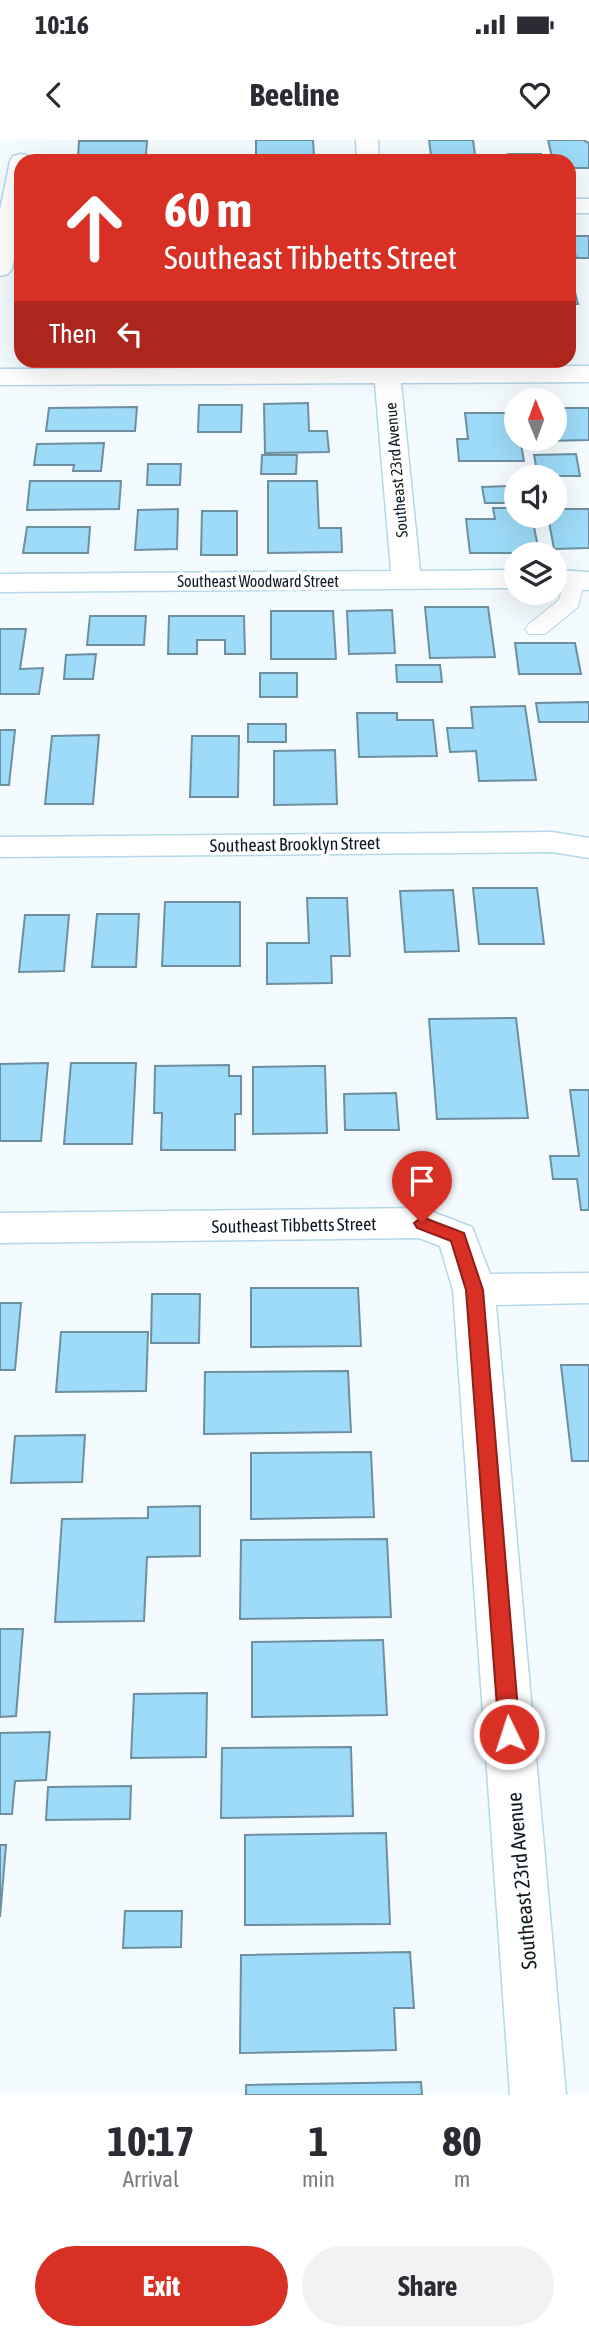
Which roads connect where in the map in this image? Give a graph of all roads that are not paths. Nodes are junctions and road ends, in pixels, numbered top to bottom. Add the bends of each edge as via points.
1 (11, 209) edge
2 (0, 269) edge
3 (347, 368) edge
4 (386, 368) edge
5 (415, 368) edge
6 (589, 374) edge
7 (0, 377) edge
8 (504, 579) edge
9 (406, 580) junction
10 (573, 580) edge
11 (0, 583) edge
12 (537, 629) dead end
13 (0, 847) edge
14 (589, 848) edge
15 (0, 1228) edge
16 (589, 1289) edge
17 (474, 1290) junction
18 (538, 2095) edge

1 - 2 street
3 - 7 street
4 - 9 street, Southeast 23rd Avenue
5 - 6 street
8 - 9 street, Southeast Woodward Street
9 - 11 street, Southeast Woodward Street
10 - 12 lane via 570,602
13 - 14 street, Southeast Brooklyn Street via 552,842
15 - 17 street, Southeast Tibbetts Street via 422,1223 458,1237
16 - 17 street
17 - 18 street, Southeast 23rd Avenue

